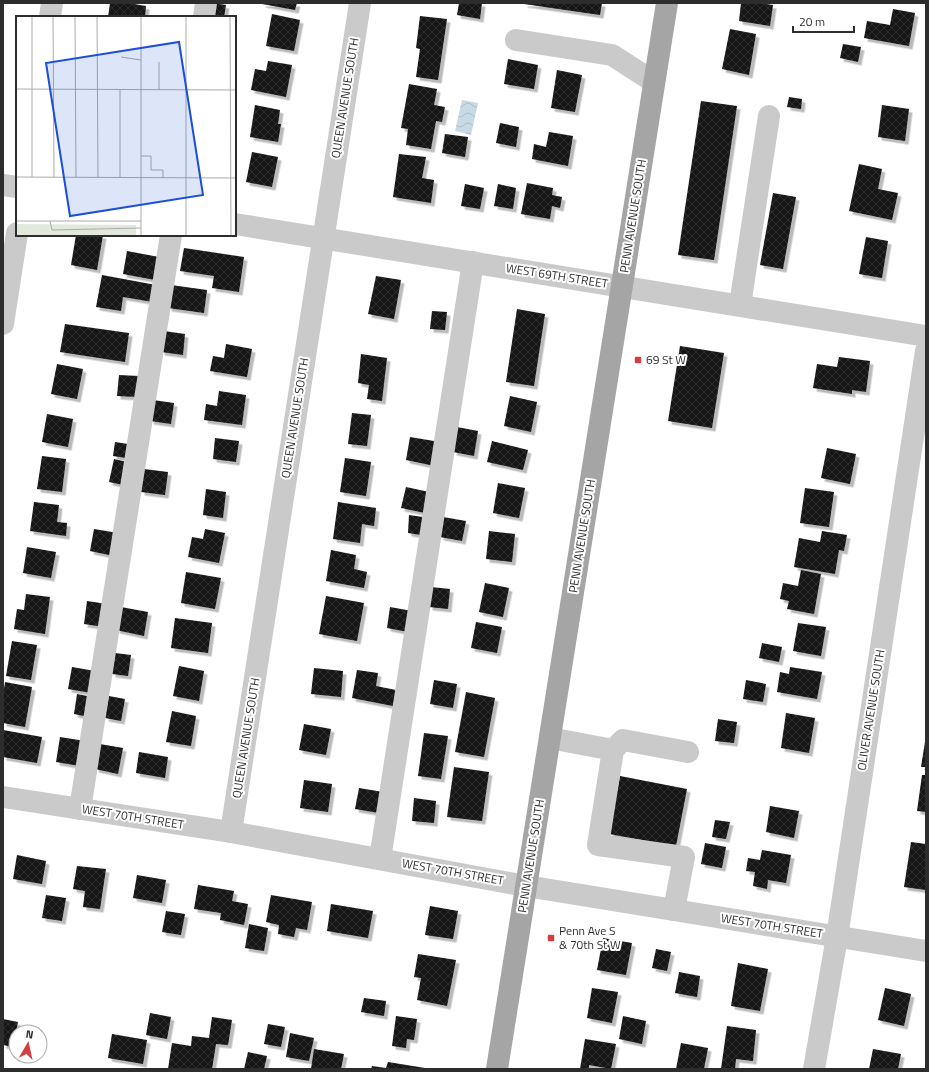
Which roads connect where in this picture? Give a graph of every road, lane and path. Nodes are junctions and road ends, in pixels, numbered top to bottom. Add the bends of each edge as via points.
1 (52, 3) edge
2 (206, 3) edge
3 (360, 3) edge
4 (667, 3) edge
5 (50, 16) edge
6 (204, 16) edge
7 (516, 40) dead end
8 (654, 82) junction
9 (769, 116) dead end
10 (3, 185) edge
11 (16, 187) edge
12 (236, 224) edge
13 (16, 236) edge
14 (171, 236) edge
15 (323, 238) junction
16 (473, 262) junction
17 (622, 286) junction
18 (740, 305) junction
19 (3, 324) edge
20 (926, 336) edge
21 (926, 351) edge
22 (550, 738) junction
23 (613, 750) junction
24 (688, 752) dead end
25 (3, 797) edge
26 (80, 809) junction
27 (231, 832) junction
28 (380, 859) junction
29 (526, 886) junction
30 (674, 910) junction
31 (837, 937) junction
32 (926, 951) edge
33 (497, 1069) edge
34 (814, 1069) edge

1 - 5 street
2 - 6 street
3 - 15 street, QUEEN AVENUE SOUTH
4 - 8 main road, PENN AVENUE SOUTH
7 - 8 street via 612,55
8 - 17 main road, PENN AVENUE SOUTH
9 - 18 street
10 - 11 street
12 - 15 street, WEST 69TH STREET
13 - 19 street
14 - 26 street
15 - 16 street, WEST 69TH STREET
15 - 27 street, QUEEN AVENUE SOUTH
16 - 17 street, WEST 69TH STREET
16 - 28 street
17 - 18 street, WEST 69TH STREET
17 - 22 main road, PENN AVENUE SOUTH
18 - 20 street, WEST 69TH STREET
21 - 31 street, OLIVER AVENUE SOUTH
22 - 23 street
22 - 29 main road, PENN AVENUE SOUTH
23 - 24 street via 624,740
23 - 30 street via 598,845 684,857
25 - 26 street, WEST 70TH STREET
26 - 27 street, WEST 70TH STREET
27 - 28 street, WEST 70TH STREET
28 - 29 street, WEST 70TH STREET
29 - 30 street, WEST 70TH STREET
29 - 33 main road, PENN AVENUE SOUTH
30 - 31 street, WEST 70TH STREET
31 - 32 street, WEST 70TH STREET
31 - 34 street, OLIVER AVENUE SOUTH

